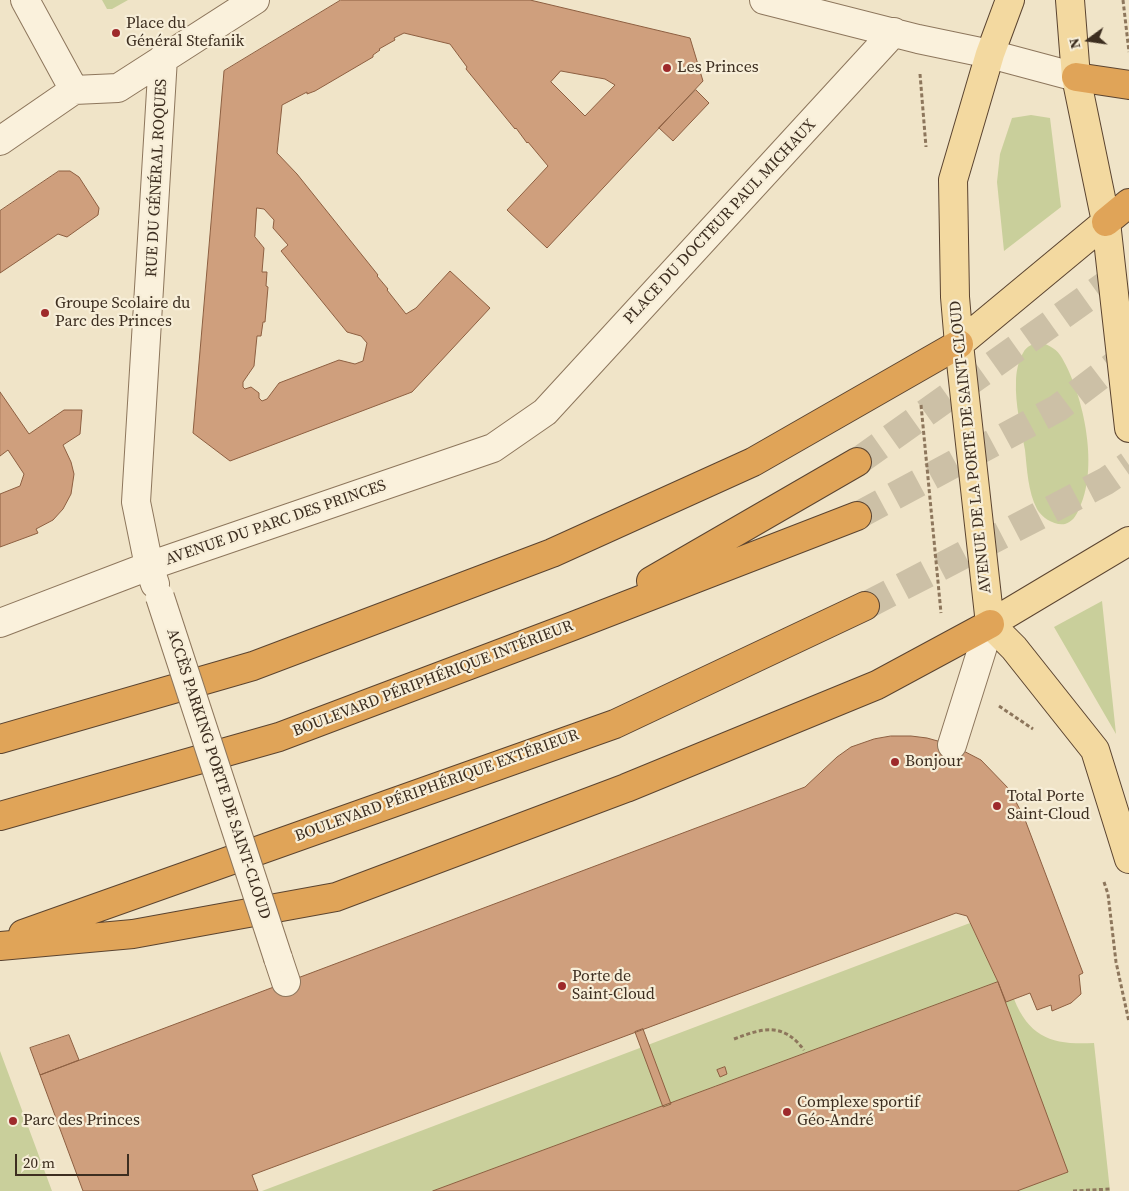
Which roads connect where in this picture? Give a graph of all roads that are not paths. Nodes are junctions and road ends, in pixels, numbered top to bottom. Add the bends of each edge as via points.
1 (25, 0) edge
2 (255, 0) edge
3 (764, 0) edge
4 (1010, 0) edge
5 (1070, 0) edge
6 (894, 32) junction
7 (990, 54) junction
8 (163, 58) junction
9 (1076, 76) junction
10 (1129, 85) edge
11 (74, 90) junction
12 (0, 141) edge
13 (1129, 203) edge
14 (1106, 222) junction
15 (959, 344) junction
16 (545, 412) joint
17 (1129, 428) edge
18 (857, 462) tunnel mouth
19 (857, 516) tunnel mouth
20 (1129, 541) edge
21 (149, 566) junction
22 (864, 606) tunnel mouth
23 (0, 622) edge
24 (990, 624) junction
25 (574, 626) junction
26 (0, 739) edge
27 (952, 745) dead end
28 (0, 816) edge
29 (1129, 859) edge
30 (0, 942) edge
31 (0, 946) edge
32 (282, 970) dead end

1 - 11 street
2 - 8 street
3 - 6 street
4 - 7 main road, AVENUE DE LA PORTE DE SAINT-CLOUD
5 - 9 main road
6 - 7 street
6 - 16 street, PLACE DU DOCTEUR PAUL MICHAUX
7 - 9 street
7 - 15 main road, AVENUE DE LA PORTE DE SAINT-CLOUD via 953,180
8 - 11 street via 118,88
8 - 21 street, RUE DU GÉNÉRAL ROQUES via 136,502
9 - 10 highway
9 - 14 main road
11 - 12 street
13 - 14 highway
14 - 15 main road
14 - 17 main road
15 - 24 main road, AVENUE DE LA PORTE DE SAINT-CLOUD
15 - 26 highway via 753,462 552,554 252,666
16 - 21 street, AVENUE DU PARC DES PRINCES via 493,448
18 - 25 highway
19 - 25 highway, BOULEVARD PÉRIPHÉRIQUE INTÉRIEUR
20 - 24 main road
21 - 23 street, AVENUE DU PARC DES PRINCES
21 - 32 street, ACCÈS PARKING PORTE DE SAINT-CLOUD, bridge
22 - 30 highway, BOULEVARD PÉRIPHÉRIQUE EXTÉRIEUR via 615,724
24 - 27 street
24 - 29 main road via 1014,648 1095,750
24 - 31 highway via 877,685 635,785 336,897 133,934
25 - 28 highway, BOULEVARD PÉRIPHÉRIQUE INTÉRIEUR via 279,737

